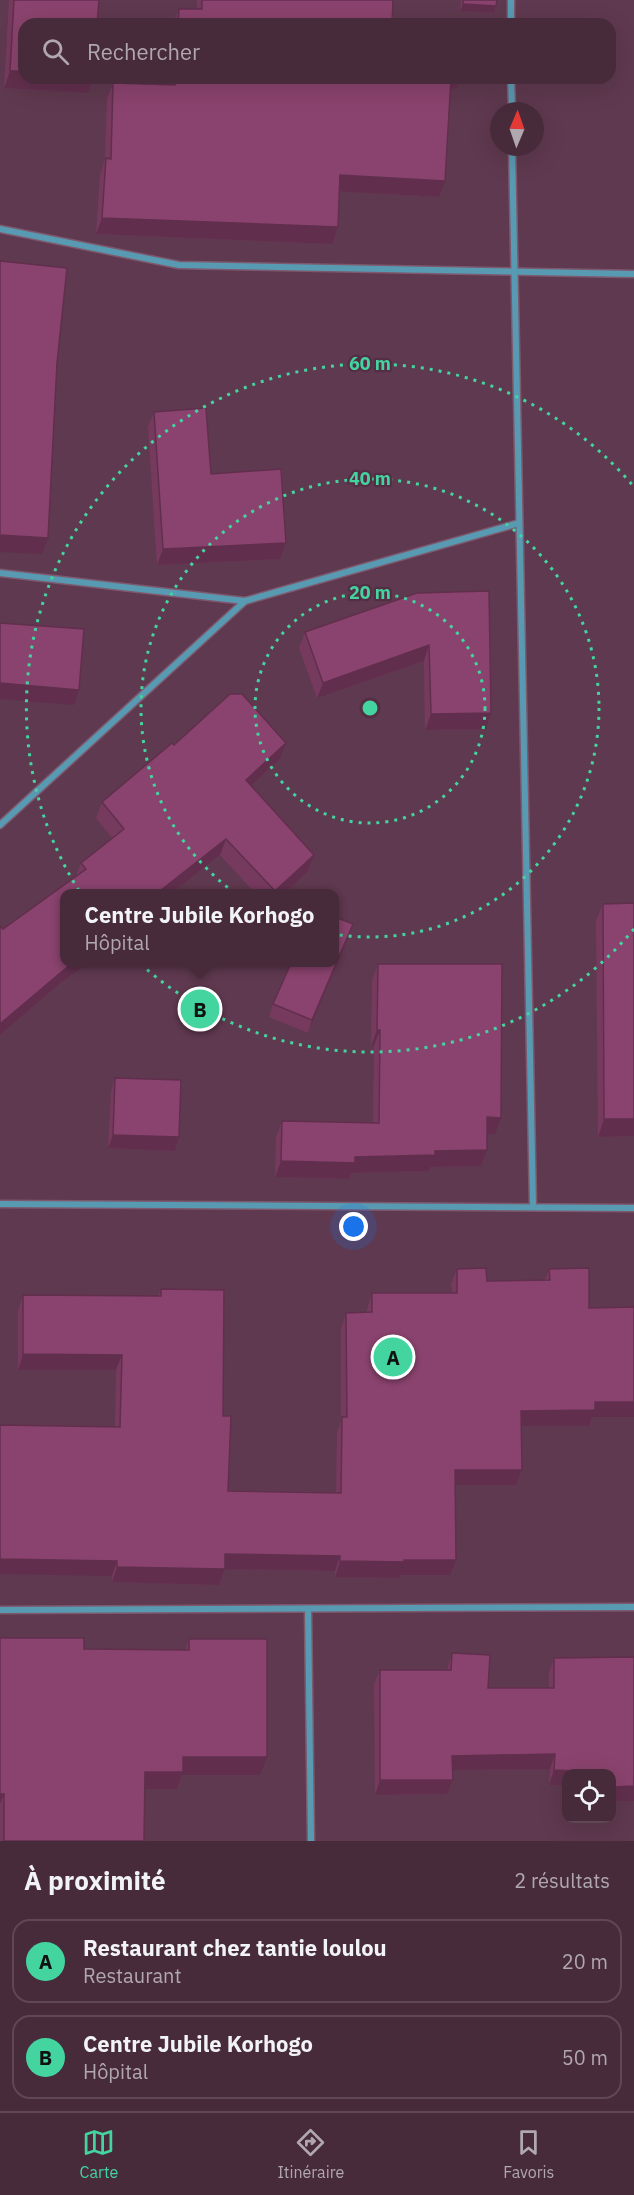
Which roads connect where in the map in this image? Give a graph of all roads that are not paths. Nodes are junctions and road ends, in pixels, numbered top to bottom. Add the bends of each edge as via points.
1 (511, 0) edge
2 (511, 18) edge
3 (511, 84) edge
4 (512, 102) edge
5 (512, 156) edge
6 (0, 229) edge
7 (513, 271) junction
8 (634, 274) edge
9 (519, 523) junction
10 (0, 573) edge
11 (245, 601) junction
12 (0, 825) edge
13 (0, 1204) edge
14 (533, 1206) junction
15 (634, 1208) edge
16 (634, 1607) edge
17 (308, 1609) junction
18 (0, 1610) edge
19 (311, 1841) edge

1 - 2 street
3 - 4 street
5 - 7 street
6 - 7 street via 179,265
7 - 8 street
7 - 9 street
9 - 11 street
9 - 14 street
10 - 11 street
11 - 12 street
13 - 14 street
14 - 15 street
16 - 17 street
17 - 18 street
17 - 19 street

